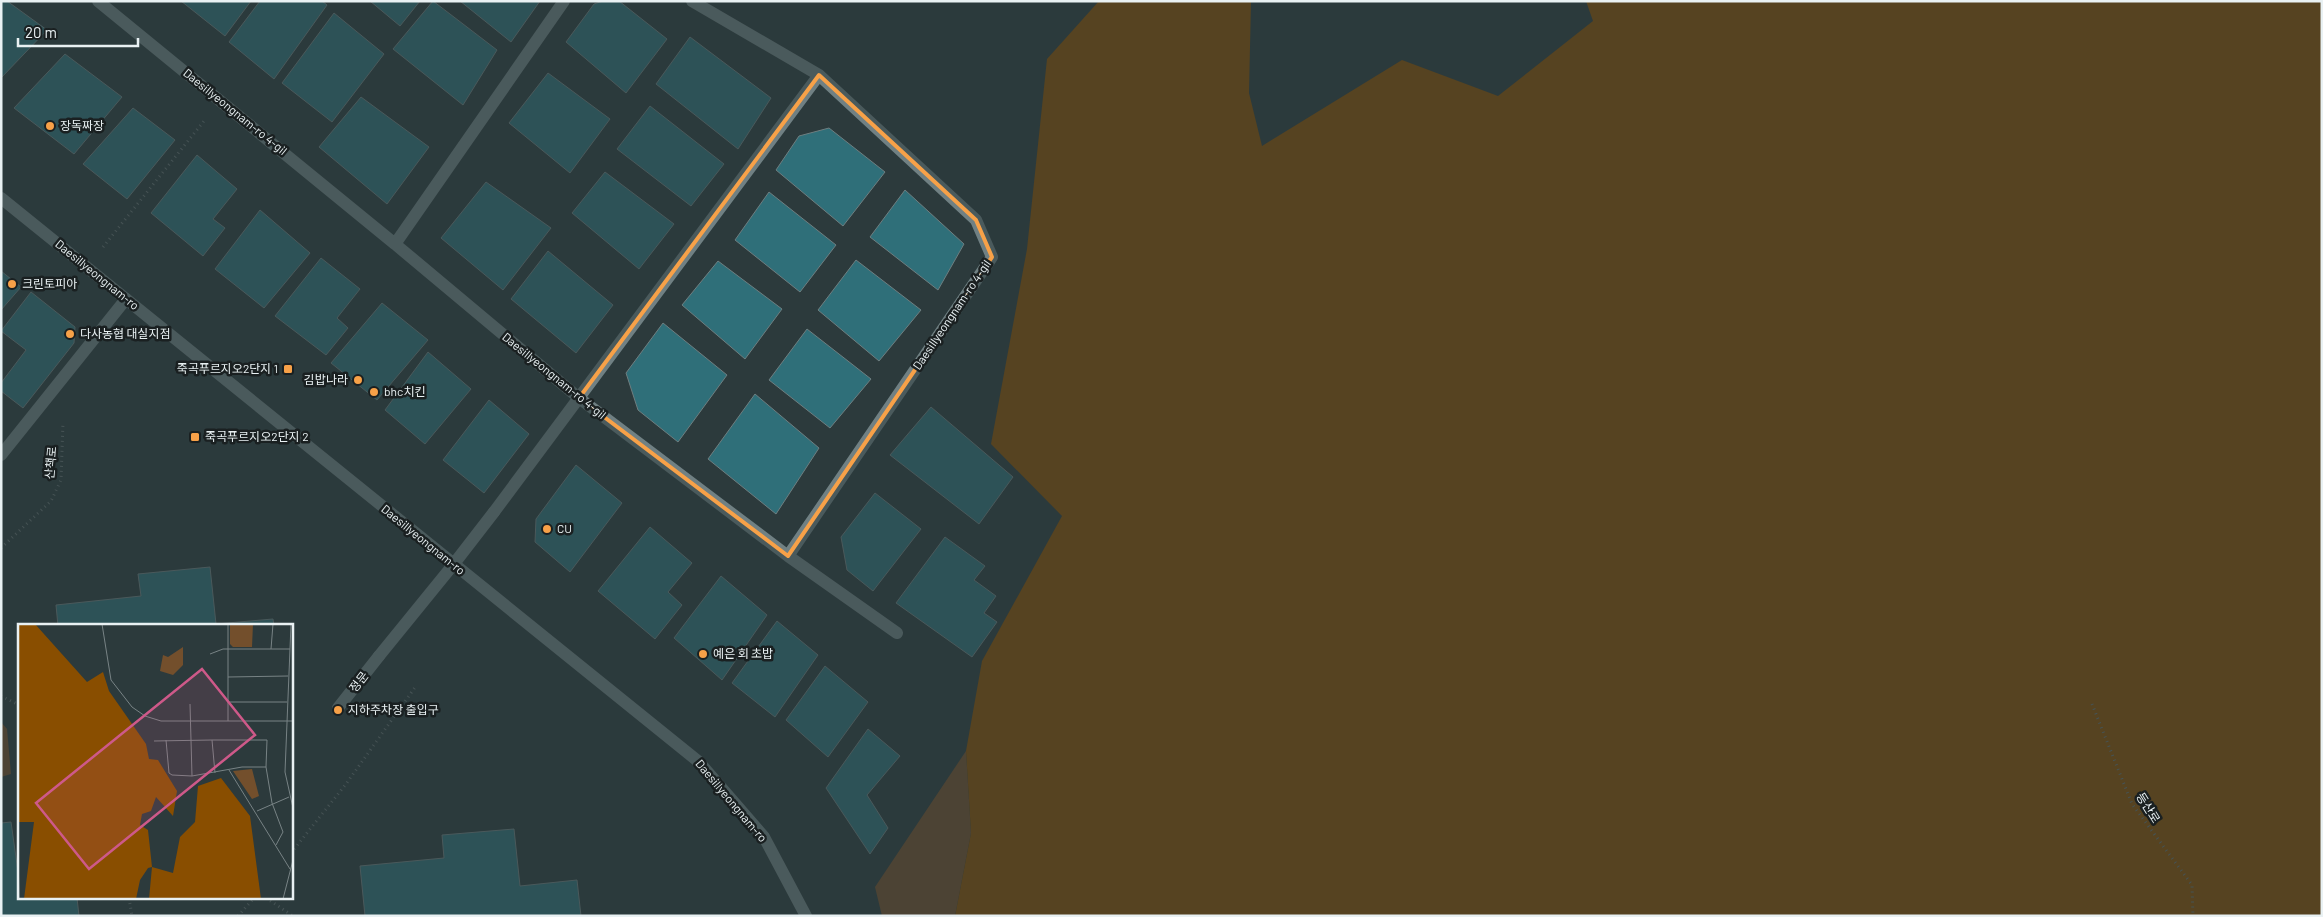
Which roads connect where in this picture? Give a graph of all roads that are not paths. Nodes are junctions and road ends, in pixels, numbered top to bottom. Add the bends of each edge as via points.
1 (98, 1) edge
2 (564, 1) edge
3 (692, 1) edge
4 (819, 75) junction
5 (1, 198) edge
6 (395, 244) junction
7 (126, 299) junction
8 (579, 398) junction
9 (1, 455) edge
10 (788, 556) junction
11 (453, 565) junction
12 (896, 632) dead end
13 (338, 708) dead end
14 (806, 916) edge

1 - 6 street, Daesillyeongnam-ro 4-gil
2 - 6 street
3 - 4 street, Daesillyeongnam-ro 4-gil
4 - 8 street
4 - 10 street, Daesillyeongnam-ro 4-gil via 976,220 992,257
5 - 7 street, Daesillyeongnam-ro
6 - 8 street, Daesillyeongnam-ro 4-gil
7 - 9 street
7 - 11 street, Daesillyeongnam-ro
8 - 10 street, Daesillyeongnam-ro 4-gil
8 - 11 street
10 - 12 street, Daesillyeongnam-ro 4-gil
11 - 13 street, 정문
11 - 14 street, Daesillyeongnam-ro via 699,762 764,837

